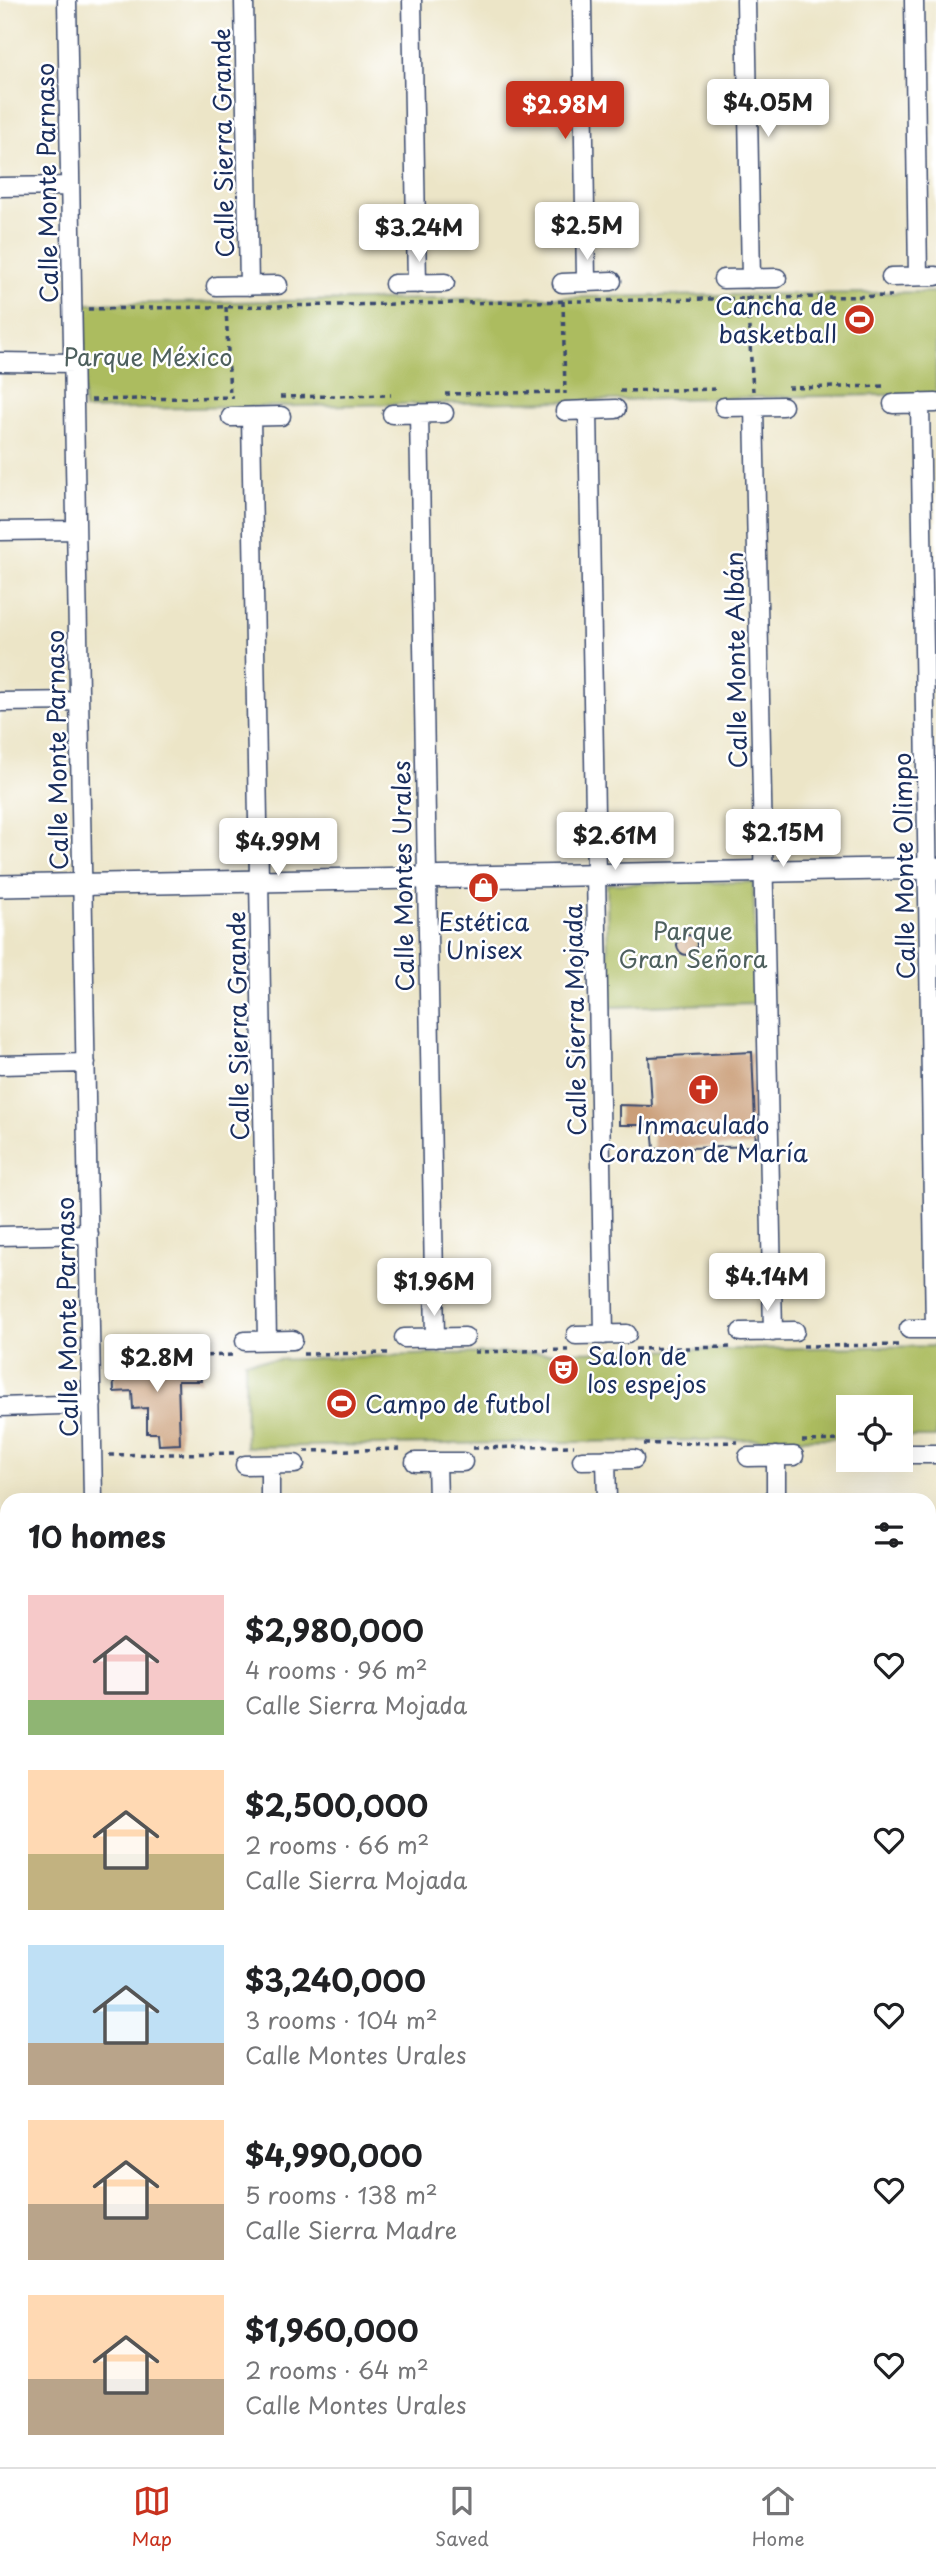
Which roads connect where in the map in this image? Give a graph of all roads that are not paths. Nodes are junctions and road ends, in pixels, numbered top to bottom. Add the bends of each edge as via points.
1 (67, 0) edge
2 (244, 0) edge
3 (412, 0) edge
4 (582, 0) edge
5 (746, 0) edge
6 (914, 0) edge
7 (70, 186) junction
8 (0, 187) edge
9 (927, 276) edge
10 (891, 277) dead end
11 (777, 278) dead end
12 (723, 279) dead end
13 (749, 279) junction
14 (586, 281) junction
15 (612, 281) dead end
16 (445, 283) dead end
17 (562, 283) road end
18 (394, 284) dead end
19 (417, 284) junction
20 (278, 285) dead end
21 (220, 286) road end
22 (249, 286) junction
23 (0, 362) edge
24 (74, 363) junction
25 (895, 395) road end
26 (725, 398) road end
27 (928, 403) edge
28 (783, 406) dead end
29 (754, 407) junction
30 (588, 410) junction
31 (617, 410) dead end
32 (565, 411) road end
33 (392, 414) dead end
34 (419, 414) junction
35 (444, 414) dead end
36 (281, 416) dead end
37 (231, 417) road end
38 (251, 417) junction
39 (76, 530) junction
40 (0, 531) edge
41 (79, 701) junction
42 (0, 702) edge
43 (932, 868) edge
44 (764, 872) junction
45 (596, 874) junction
46 (427, 878) junction
47 (259, 881) junction
48 (83, 884) junction
49 (0, 886) edge
50 (86, 1063) junction
51 (0, 1065) edge
52 (89, 1234) junction
53 (0, 1236) edge
54 (935, 1329) edge
55 (773, 1332) junction
56 (604, 1335) junction
57 (909, 1337) road end
58 (435, 1338) junction
59 (796, 1339) road end
60 (267, 1340) junction
61 (741, 1340) road end
62 (629, 1342) road end
63 (575, 1343) road end
64 (464, 1344) road end
65 (399, 1345) road end
66 (295, 1347) road end
67 (243, 1348) road end
68 (92, 1404) junction
69 (0, 1406) edge
70 (913, 1454) edge
71 (936, 1454) edge
72 (748, 1457) dead end
73 (606, 1459) junction
74 (634, 1459) dead end
75 (582, 1460) dead end
76 (415, 1462) dead end
77 (437, 1462) junction
78 (463, 1462) dead end
79 (295, 1464) dead end
80 (245, 1465) dead end
81 (270, 1465) junction
82 (93, 1493) edge
83 (270, 1493) edge
84 (438, 1493) edge
85 (607, 1493) edge
86 (777, 1493) edge

1 - 7 street, Calle Monte Parnaso
2 - 22 street, Calle Sierra Grande
3 - 19 street
4 - 14 street
5 - 13 street
6 - 9 street
7 - 8 street
7 - 24 street, Calle Monte Parnaso
9 - 10 street
11 - 13 street
12 - 13 street
14 - 15 street
14 - 17 street
16 - 19 street
18 - 19 street
20 - 22 street
21 - 22 street
23 - 24 street
24 - 39 street, Calle Monte Parnaso
25 - 27 street
26 - 29 street
27 - 43 street, Calle Monte Olimpo
28 - 29 street
29 - 44 street, Calle Monte Albán
30 - 31 street
30 - 32 street
30 - 45 street, Calle Sierra Mojada
33 - 34 street
34 - 35 street
34 - 46 street, Calle Montes Urales
36 - 38 street
37 - 38 street
38 - 47 street, Calle Sierra Grande
39 - 40 street
39 - 41 street, Calle Monte Parnaso
41 - 42 street
41 - 48 street, Calle Monte Parnaso
43 - 44 street
43 - 54 street, Calle Monte Olimpo
44 - 45 street
44 - 55 street, Calle Monte Albán
45 - 46 street
45 - 56 street, Calle Sierra Mojada
46 - 47 street
46 - 58 street, Calle Montes Urales
47 - 48 street
47 - 60 street, Calle Sierra Grande
48 - 49 street
48 - 50 street, Calle Monte Parnaso
50 - 51 street
50 - 52 street, Calle Monte Parnaso
52 - 53 street
52 - 68 street, Calle Monte Parnaso
54 - 57 street
55 - 59 street
55 - 61 street
56 - 62 street
56 - 63 street
58 - 64 street
58 - 65 street
60 - 66 street
60 - 67 street
68 - 69 street
68 - 82 street, Calle Monte Parnaso
70 - 71 street
72 - 86 street via 785,1456
73 - 74 street
73 - 75 street
73 - 85 street
76 - 77 street
77 - 78 street
77 - 84 street
79 - 81 street
80 - 81 street
81 - 83 street

